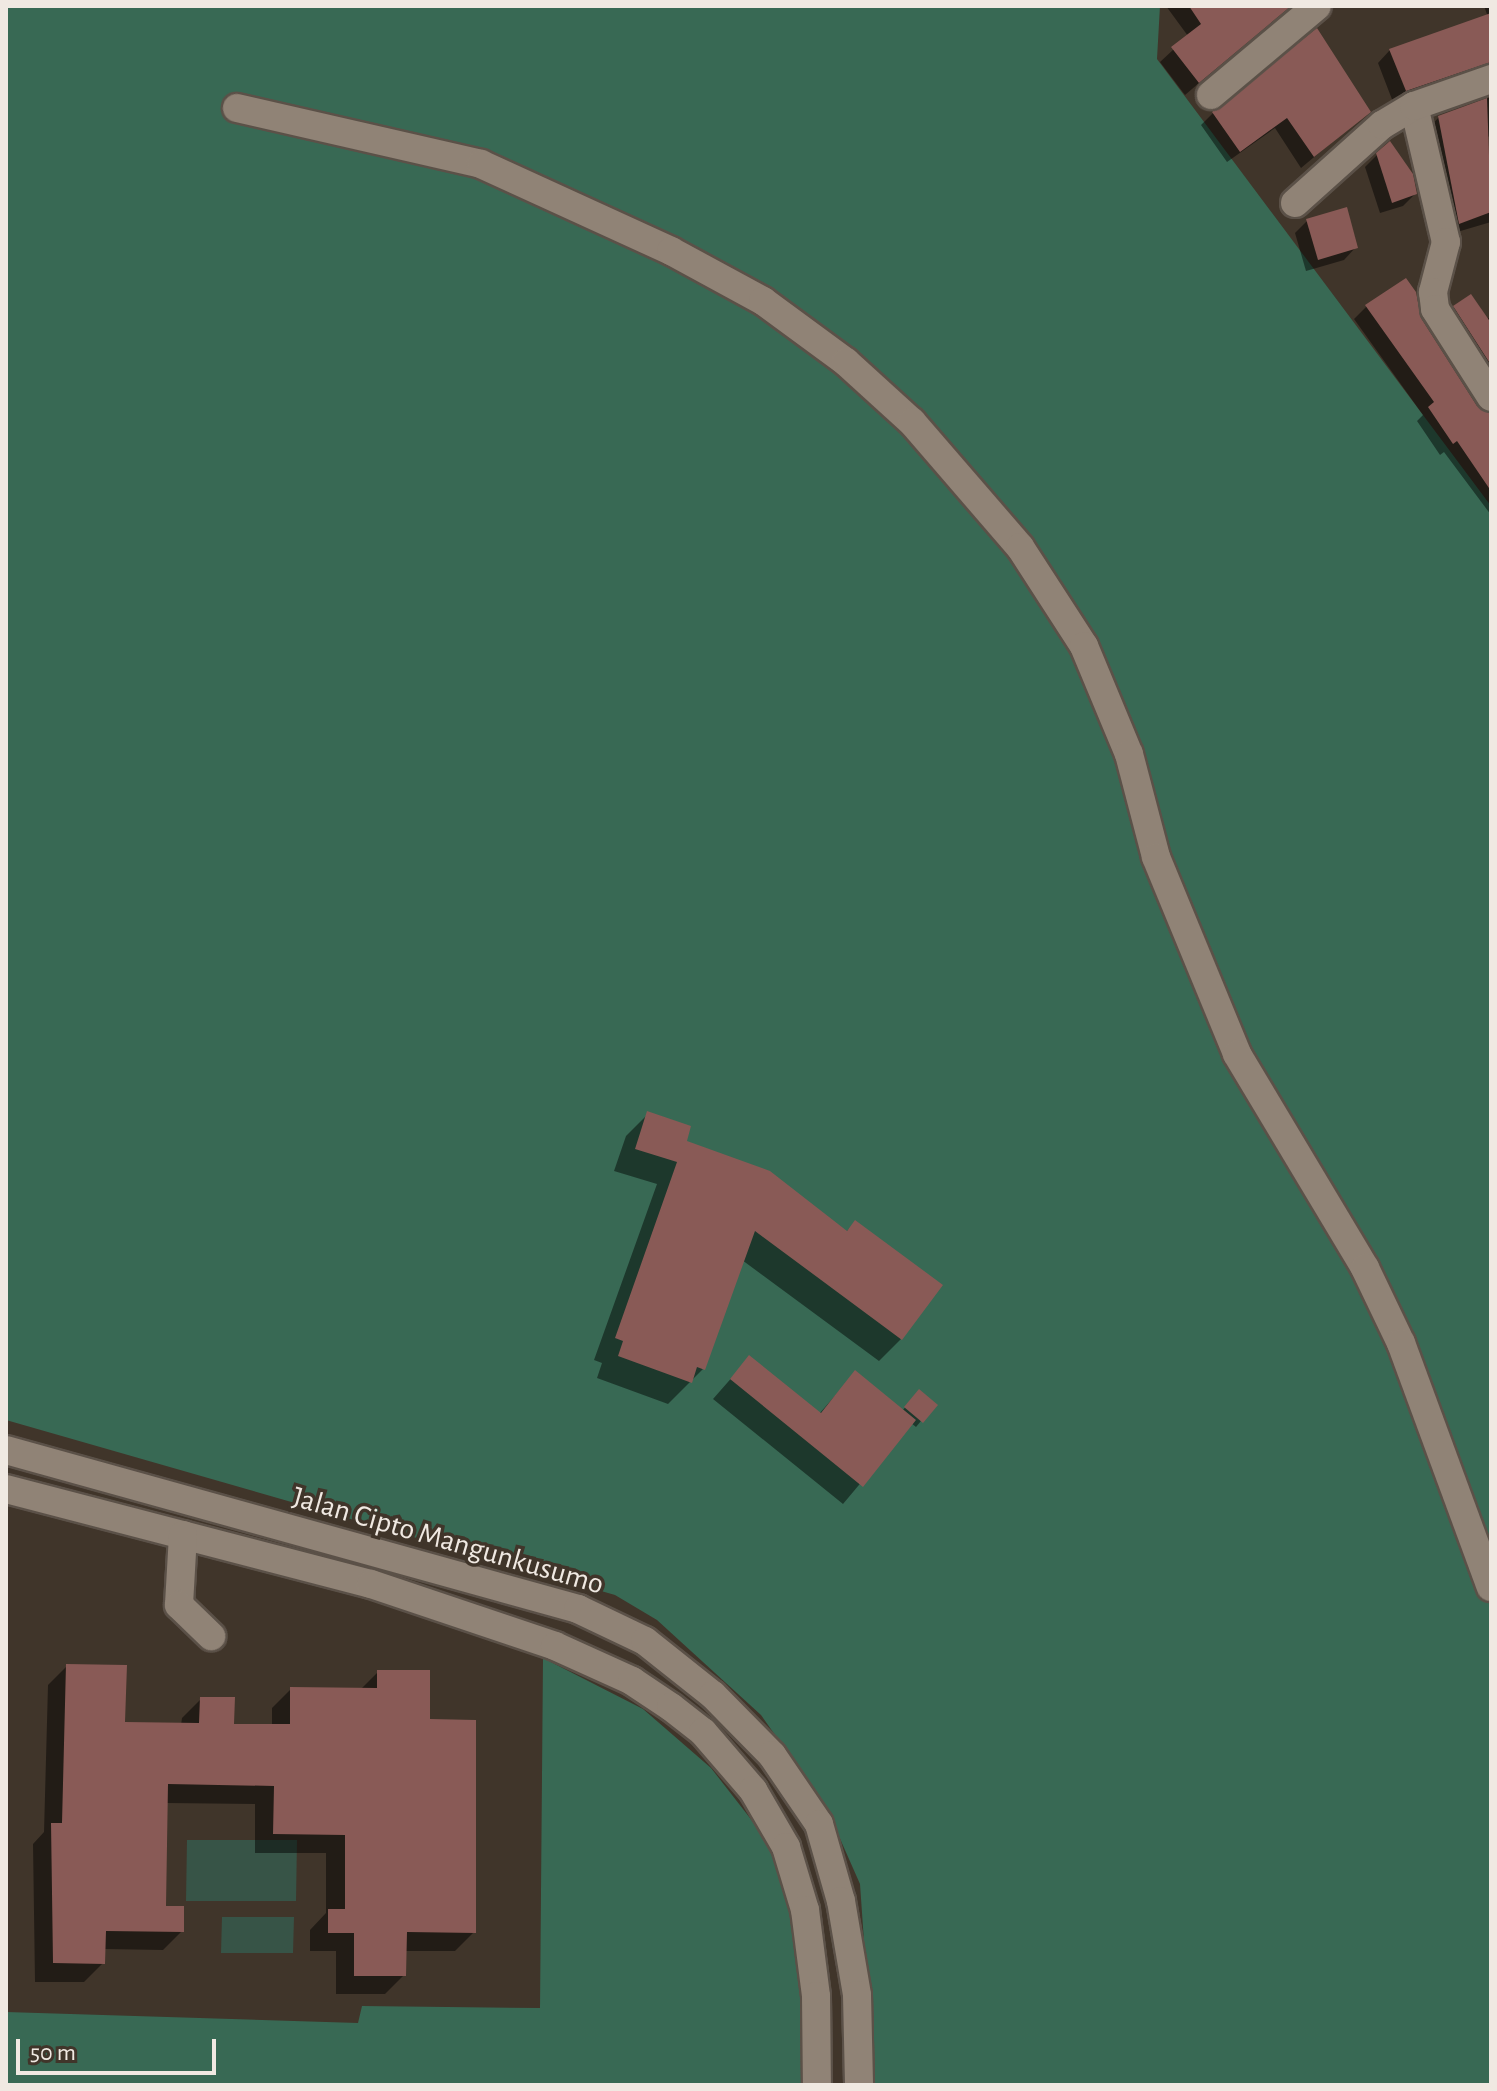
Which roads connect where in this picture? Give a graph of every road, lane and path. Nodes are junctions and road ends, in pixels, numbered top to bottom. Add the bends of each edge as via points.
1 (1317, 6) edge
2 (1491, 79) edge
3 (1211, 95) dead end
4 (1414, 106) junction
5 (237, 108) dead end
6 (1295, 203) dead end
7 (1491, 397) edge
8 (6, 1450) edge
9 (6, 1489) edge
10 (183, 1535) junction
11 (1491, 1587) edge
12 (211, 1636) dead end
13 (817, 2085) edge
14 (859, 2085) edge

1 - 3 street
2 - 4 street
4 - 6 street via 1362,140
4 - 7 street via 1446,242 1433,292 1435,309
5 - 11 street via 481,164 671,251 750,294 846,362 912,422 1011,536 1084,646 1129,754 1156,857 1237,1054 1365,1268 1401,1343
8 - 14 street, Jalan Cipto Mangunkusumo via 578,1609 645,1641 713,1695 772,1755 819,1824 841,1901 857,1995
9 - 10 street, Jalan Cipto Mangunkusumo
10 - 12 street via 179,1605
10 - 13 street, Jalan Cipto Mangunkusumo via 371,1584 555,1646 632,1681 703,1732 753,1790 786,1847 805,1910 815,1982

